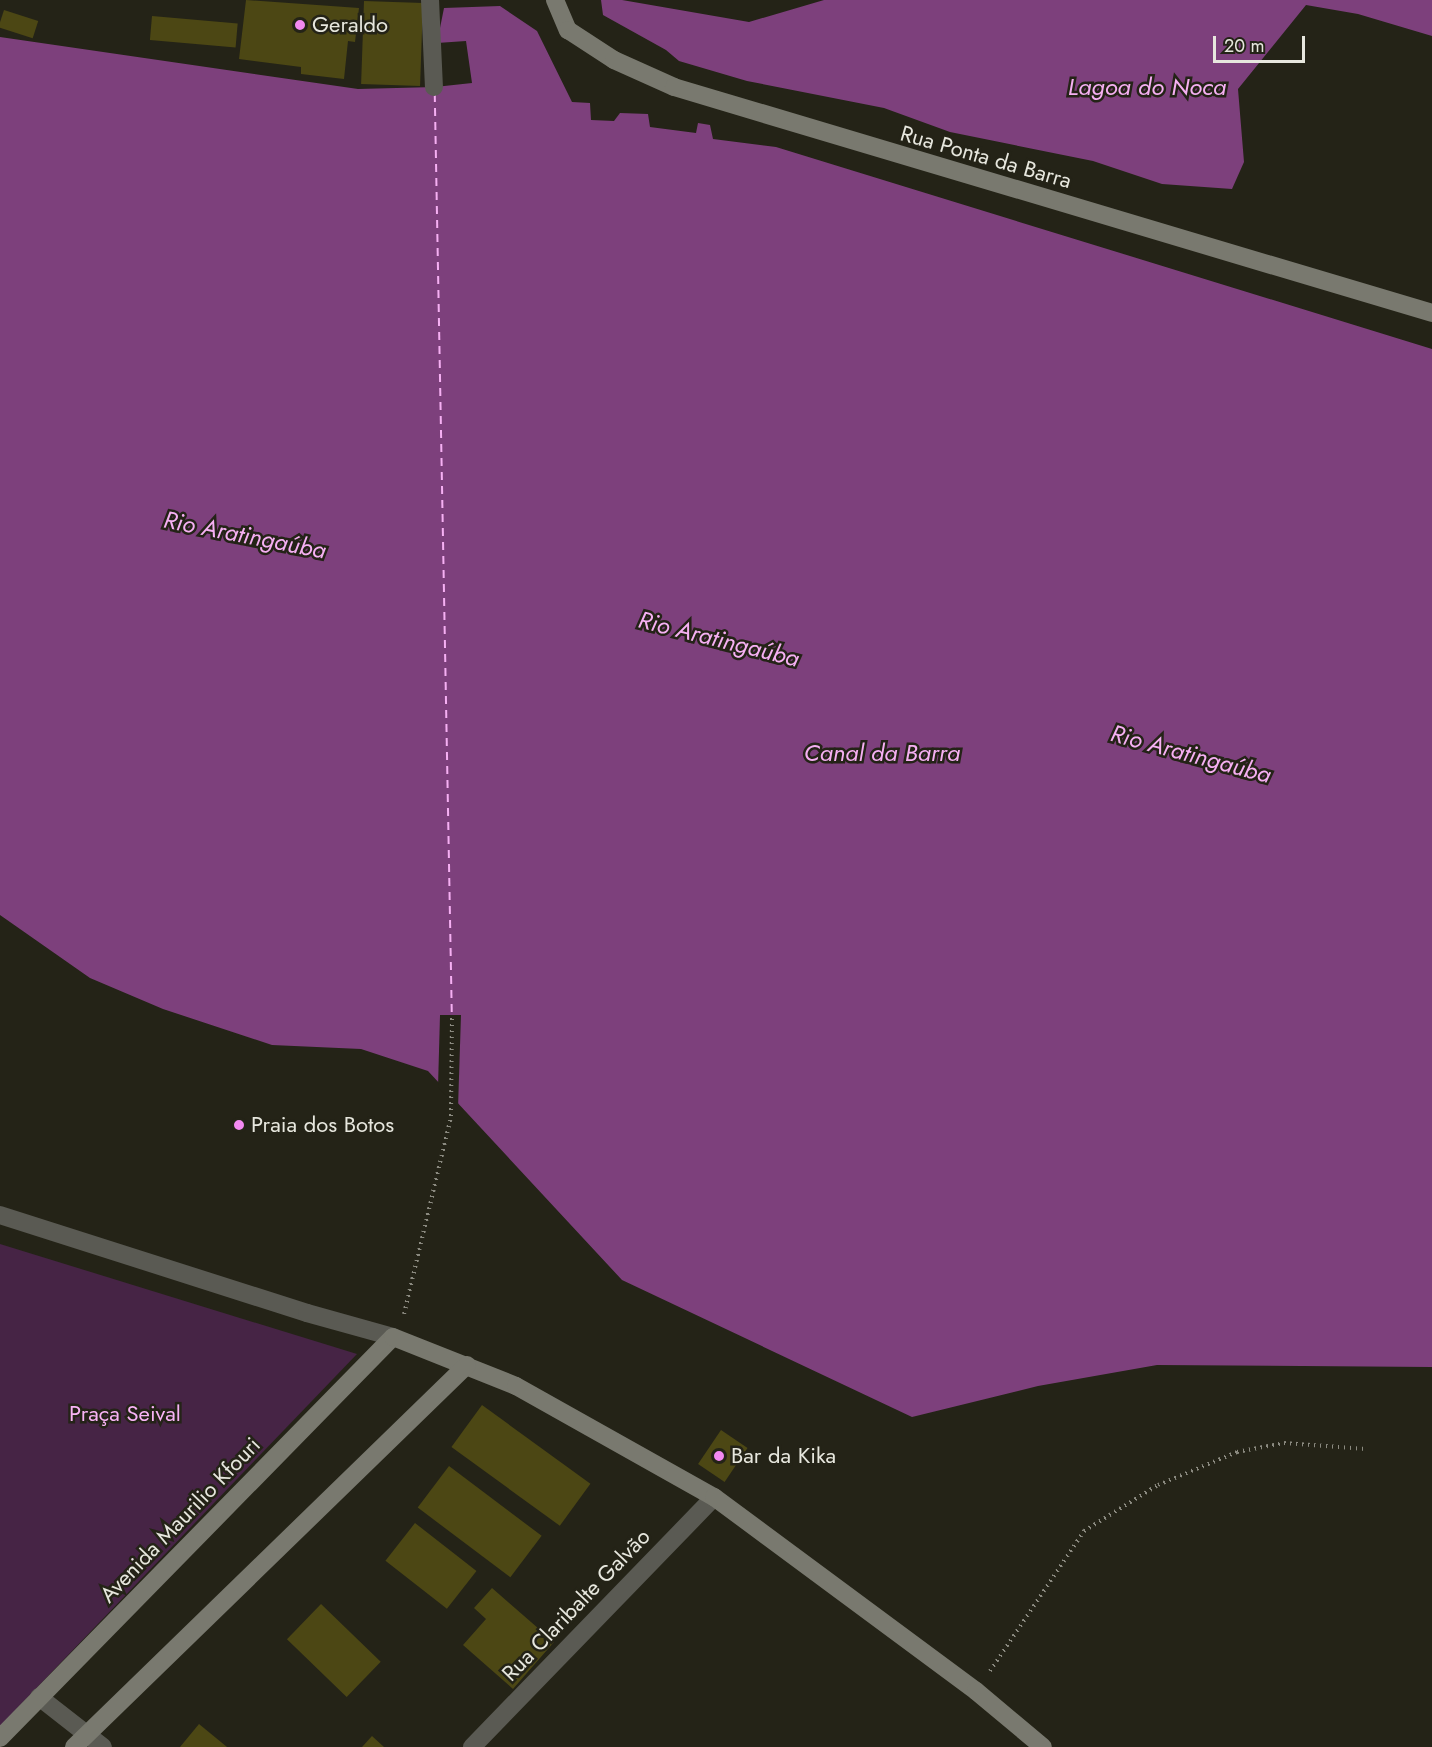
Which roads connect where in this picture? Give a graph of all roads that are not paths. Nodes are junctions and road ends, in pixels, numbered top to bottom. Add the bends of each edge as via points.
1 (430, 0) edge
2 (555, 0) edge
3 (435, 87) dead end
4 (1432, 313) edge
5 (0, 1215) edge
6 (393, 1337) junction
7 (467, 1365) junction
8 (714, 1497) junction
9 (39, 1697) junction
10 (0, 1738) edge
11 (81, 1741) edge
12 (482, 1744) edge
13 (104, 1747) edge
14 (1043, 1747) edge

1 - 3 street
2 - 4 street, Rua Ponta da Barra via 568,30 614,60 674,87
5 - 6 street
6 - 7 street
6 - 9 street, Avenida Maurilio Kfouri
7 - 8 street via 516,1386
7 - 11 street
8 - 12 street, Rua Claribalte Galvão
8 - 14 street via 976,1691
9 - 10 street, Avenida Maurilio Kfouri
9 - 11 street
11 - 13 street

